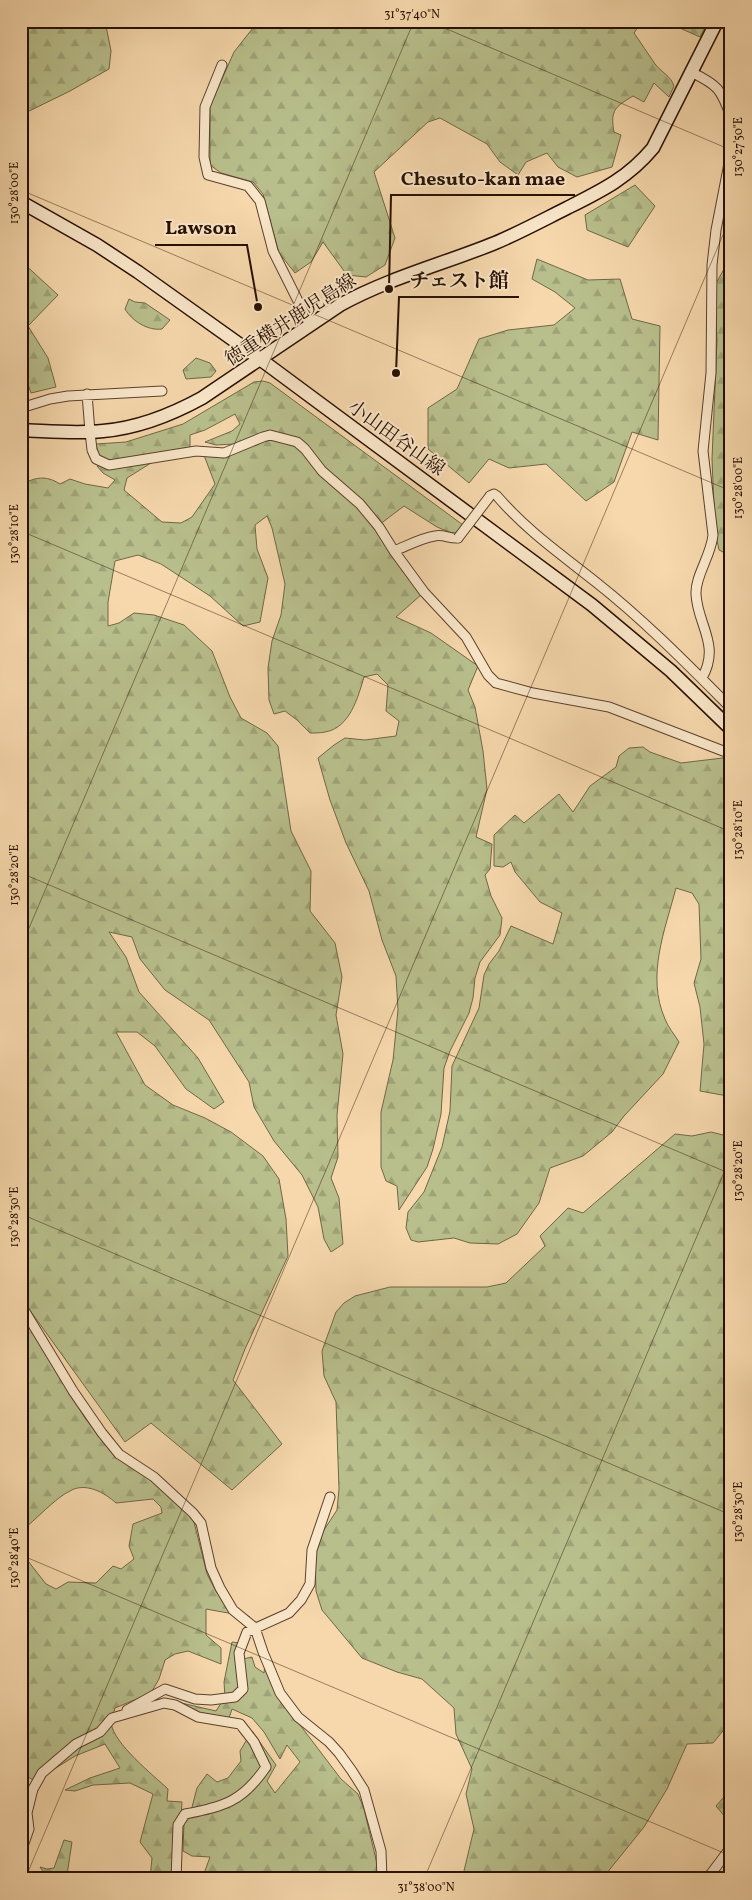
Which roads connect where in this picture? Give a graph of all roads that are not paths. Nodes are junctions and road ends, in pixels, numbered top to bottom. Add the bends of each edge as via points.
1 (717, 21) edge
2 (222, 65) dead end
3 (691, 72) junction
4 (731, 117) edge
5 (731, 153) edge
6 (21, 202) edge
7 (310, 325) junction
8 (260, 359) junction
9 (162, 391) dead end
10 (88, 394) junction
11 (21, 408) edge
12 (21, 430) edge
13 (90, 432) junction
14 (394, 551) junction
15 (702, 678) junction
16 (731, 708) edge
17 (731, 729) edge
18 (731, 754) edge
19 (21, 1305) edge
20 (330, 1497) dead end
21 (255, 1628) junction
22 (115, 1718) junction
23 (731, 1847) edge
24 (21, 1852) edge
25 (21, 1866) edge
26 (23, 1879) edge
27 (176, 1879) edge
28 (382, 1879) edge
29 (707, 1879) edge

1 - 3 main road, 徳重横井鹿児島線
2 - 7 street via 205,107 204,157 208,175 248,186 260,201 273,251
3 - 4 street via 718,88
3 - 7 main road, 徳重横井鹿児島線 via 653,148 625,177 495,242 384,283
5 - 15 street via 712,265 711,373 703,451 713,535 696,594 709,646
6 - 8 main road, 小山田谷山線 via 130,266
7 - 8 main road, 徳重横井鹿児島線
8 - 13 main road, 徳重横井鹿児島線 via 178,411 138,425
8 - 17 main road, 小山田谷山線 via 592,605 670,671
9 - 10 street
10 - 11 street via 50,399
10 - 13 street
12 - 13 main road, 徳重横井鹿児島線
13 - 14 street via 96,459 109,465 196,451 224,453 270,436 291,440 305,449 322,471 360,504
14 - 15 street, bridge via 434,536 458,538 494,494 518,520 598,584
14 - 18 street via 438,608 466,637 496,683 609,707
15 - 16 street
19 - 21 street via 73,1391 119,1454 154,1477 201,1523 211,1568 220,1588 233,1610
20 - 21 street via 312,1550 310,1584 301,1600 288,1613
21 - 22 street via 247,1632 239,1653 243,1689 235,1697 195,1699 165,1690
21 - 28 street via 280,1693 298,1717 329,1742 364,1790 382,1851
22 - 24 street via 100,1732 76,1744 42,1774 27,1812 29,1829
22 - 27 street via 164,1703 198,1717 240,1724 254,1742 266,1767 254,1786 237,1798 216,1808 184,1814 178,1825
23 - 29 street
25 - 26 street

